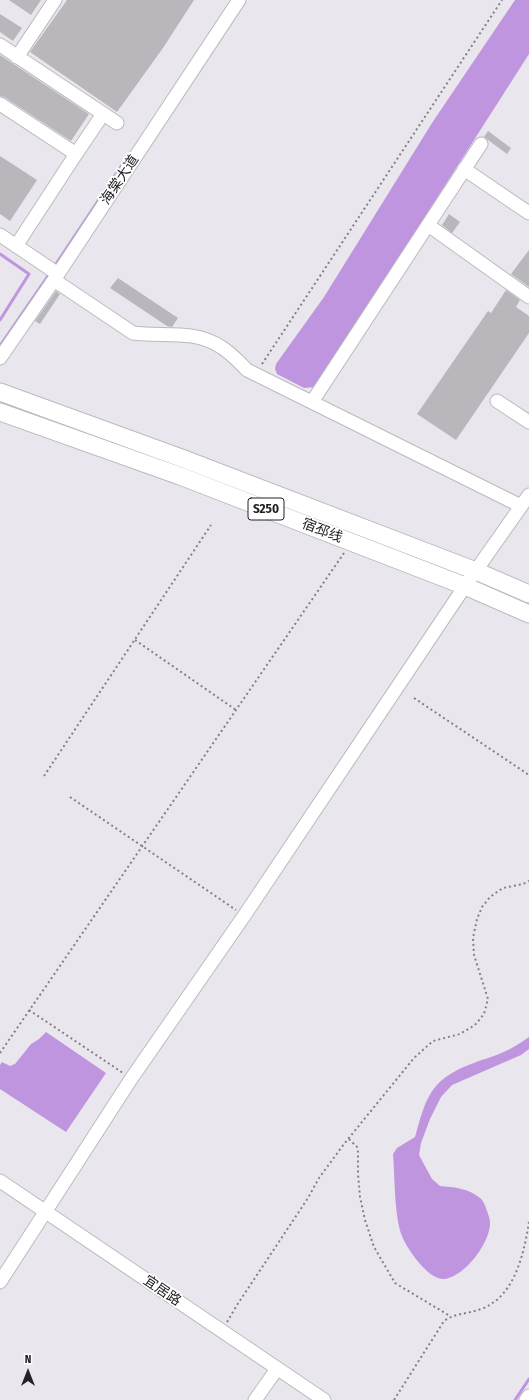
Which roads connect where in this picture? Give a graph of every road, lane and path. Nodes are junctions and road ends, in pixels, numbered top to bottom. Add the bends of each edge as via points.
1 (55, 0) edge
2 (240, 0) edge
3 (502, 0) edge
4 (0, 45) edge
5 (17, 57) junction
6 (0, 104) edge
7 (103, 114) junction
8 (116, 124) dead end
9 (481, 144) dead end
10 (76, 154) junction
11 (464, 169) junction
12 (529, 213) edge
13 (428, 225) junction
14 (0, 235) edge
15 (16, 246) junction
16 (54, 274) junction
17 (529, 298) edge
18 (0, 358) edge
19 (256, 374) junction
20 (0, 392) edge
21 (497, 401) dead end
22 (312, 402) junction
23 (0, 412) edge
24 (529, 422) edge
25 (529, 495) edge
26 (521, 506) junction
27 (211, 525) dead end
28 (352, 542) junction
29 (476, 571) junction
30 (465, 586) junction
31 (529, 594) edge
32 (529, 614) edge
33 (135, 640) junction
34 (414, 698) dead end
35 (236, 710) junction
36 (529, 775) edge
37 (44, 776) dead end
38 (70, 797) dead end
39 (142, 846) junction
40 (529, 881) edge
41 (244, 916) junction
42 (30, 1010) junction
43 (0, 1053) edge
44 (131, 1079) junction
45 (349, 1139) junction
46 (0, 1181) edge
47 (45, 1212) junction
48 (529, 1222) edge
49 (0, 1282) edge
50 (450, 1316) junction
51 (221, 1331) junction
52 (277, 1369) junction
53 (529, 1396) edge
54 (255, 1400) edge
55 (324, 1400) edge
56 (394, 1400) edge
57 (526, 1400) edge

1 - 5 street
2 - 16 street, 海棠大道
3 - 19 path
4 - 5 street
5 - 7 street
6 - 10 street
7 - 8 street
7 - 10 street
9 - 11 street
10 - 15 street
11 - 12 street
11 - 13 street
13 - 17 street
13 - 22 street
14 - 15 street
15 - 16 street
16 - 18 street, 海棠大道
16 - 19 street via 133,333 189,335 206,339 222,347
19 - 22 street
20 - 29 main road, 宿邳线 / S250 via 184,459
21 - 24 street
22 - 26 street
23 - 28 main road, 宿邳线 / S250 via 180,476
25 - 26 street
26 - 29 street
27 - 33 path
28 - 30 main road, 宿邳线 / S250
28 - 35 path
29 - 30 street
29 - 31 main road, 宿邳线 / S250
30 - 32 main road, 宿邳线 / S250
30 - 41 street
33 - 35 path
33 - 37 path
34 - 36 path
35 - 39 path
38 - 39 path
39 - 41 path
39 - 42 path
40 - 45 path via 503,888 490,897 477,919 473,938 474,955 488,999 484,1014 475,1026 426,1046
41 - 44 street
42 - 43 path
42 - 44 path
44 - 47 street
45 - 50 path via 357,1147 358,1152 360,1197 365,1220 374,1247 395,1284
45 - 51 path via 319,1178
46 - 47 street, 宜居路
47 - 49 street
47 - 51 street, 宜居路
48 - 50 path via 518,1268 498,1299 482,1309
50 - 56 path via 444,1321
51 - 52 street, 宜居路
52 - 54 street
52 - 55 street, 宜居路
53 - 57 street

